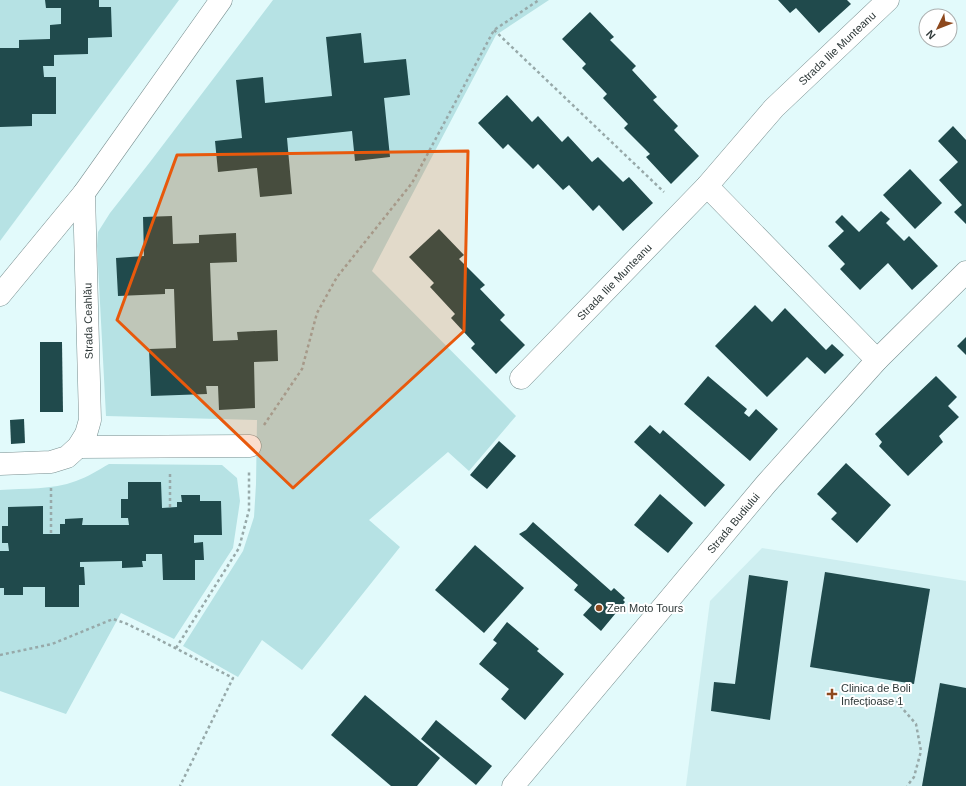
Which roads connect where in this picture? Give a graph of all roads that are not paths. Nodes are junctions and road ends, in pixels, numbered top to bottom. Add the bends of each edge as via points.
1 (221, 0) edge
2 (888, 0) edge
3 (707, 186) junction
4 (84, 193) junction
5 (966, 272) edge
6 (0, 295) edge
7 (877, 360) junction
8 (521, 378) dead end
9 (250, 446) road end
10 (78, 447) junction
11 (0, 464) edge
12 (513, 786) edge

1 - 4 street
2 - 3 street, Strada Ilie Munteanu via 774,108
3 - 7 street
3 - 8 street, Strada Ilie Munteanu
4 - 6 street
4 - 10 street, Strada Ceahlău via 90,420 86,434
5 - 7 street, Strada Budiului
7 - 12 street, Strada Budiului via 766,484
9 - 10 street
10 - 11 street, Strada Ceahlău via 67,457 51,462

